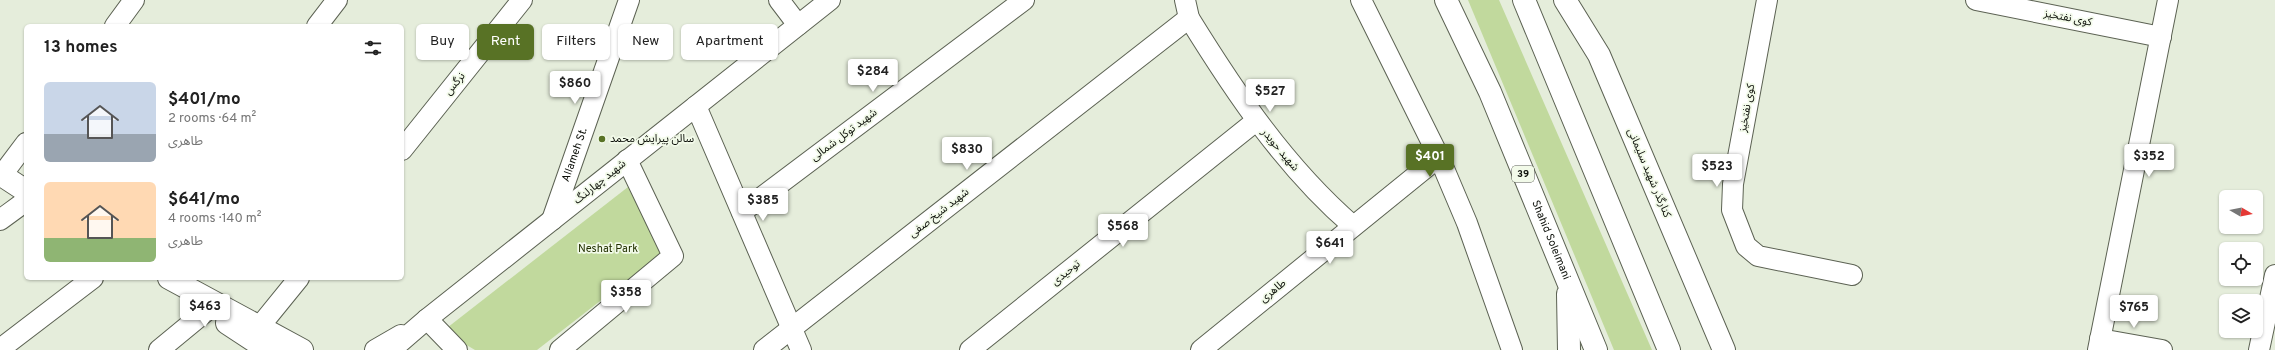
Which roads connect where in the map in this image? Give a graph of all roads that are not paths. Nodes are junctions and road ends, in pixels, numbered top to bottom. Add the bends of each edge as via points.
1 (134, 0) edge
2 (337, 0) edge
3 (522, 0) edge
4 (629, 0) edge
5 (779, 0) edge
6 (830, 0) edge
7 (1024, 0) edge
8 (1361, 0) edge
9 (1446, 0) edge
10 (1524, 0) edge
11 (1565, 0) edge
12 (1767, 0) edge
13 (1976, 0) edge
14 (2168, 0) edge
15 (1187, 9) edge
16 (116, 24) edge
17 (319, 24) edge
18 (798, 26) junction
19 (2161, 37) junction
20 (696, 106) junction
21 (1256, 122) junction
22 (24, 146) edge
23 (404, 148) edge
24 (1439, 157) junction
25 (627, 160) junction
26 (1, 175) edge
27 (24, 190) edge
28 (24, 202) edge
29 (742, 212) junction
30 (0, 220) edge
31 (552, 220) junction
32 (1354, 226) junction
33 (2275, 274) edge
34 (1852, 275) dead end
35 (90, 280) edge
36 (165, 280) edge
37 (172, 280) edge
38 (297, 280) edge
39 (1567, 280) junction
40 (212, 307) junction
41 (2271, 310) edge
42 (427, 319) junction
43 (260, 326) junction
44 (792, 328) junction
45 (2099, 344) edge
46 (0, 348) edge
47 (159, 350) edge
48 (268, 350) edge
49 (302, 350) edge
50 (375, 350) edge
51 (391, 350) edge
52 (457, 350) edge
53 (560, 350) edge
54 (764, 350) edge
55 (802, 350) edge
56 (970, 350) edge
57 (1201, 350) edge
58 (1512, 350) edge
59 (1568, 350) edge
60 (1596, 350) edge
61 (1669, 350) edge
62 (1724, 350) edge
63 (2162, 350) edge
64 (2259, 350) edge

1 - 16 street
2 - 17 street
3 - 23 street, نرگس
4 - 31 street, Allameh St.
5 - 18 street
6 - 18 street, شهید چهارلنگ
7 - 29 street, شهید توکل شمالی
8 - 24 street
9 - 39 main road, Shahid Soleimani / 39 via 1490,92
10 - 61 main road via 1646,300
11 - 62 main road, کنارگذر شهید سلیمانی via 1600,55
12 - 34 street, کوی نفتخیز via 1733,184 1732,210 1746,246 1758,256
13 - 19 street, کوی نفتخیز
14 - 19 street
15 - 21 street, شهید حویدر
15 - 44 street, شهید شیخ صفی
18 - 20 street, شهید چهارلنگ
19 - 45 street
20 - 25 street, شهید چهارلنگ
20 - 29 street
21 - 32 street, شهید حویدر via 1304,179
21 - 56 street, توحیدی
22 - 26 street
24 - 32 street, طاهری
24 - 58 street via 1467,223
25 - 31 street, شهید چهارلنگ
25 - 53 street via 673,256
26 - 27 main road
28 - 30 street
29 - 44 street
31 - 42 street, شهید چهارلنگ
32 - 57 street, طاهری
33 - 41 street
35 - 46 street
36 - 40 main road
37 - 40 main road
38 - 43 street
39 - 59 main road
39 - 60 main road, Shahid Soleimani / 39
40 - 43 main road
40 - 47 street
40 - 48 main road
41 - 64 street
42 - 50 street
42 - 51 street
42 - 52 street
43 - 49 main road
44 - 54 street, شهید شیخ صفی
44 - 55 street
45 - 63 street

